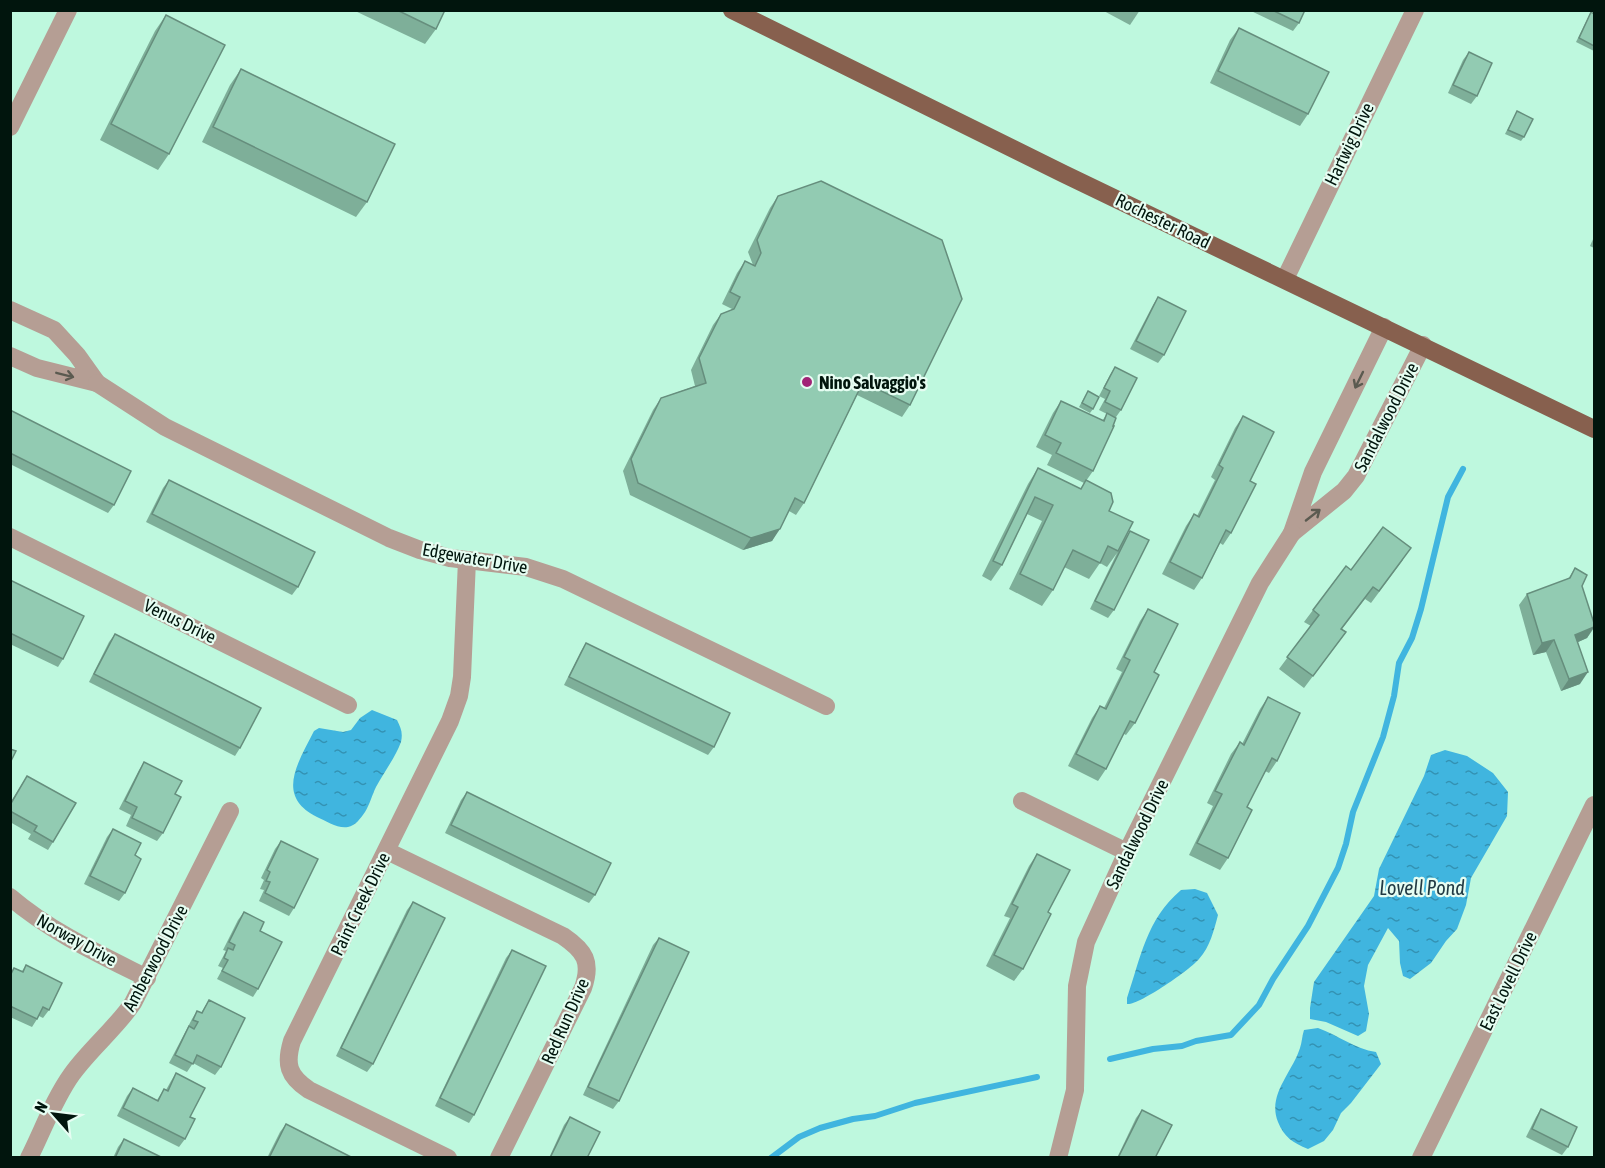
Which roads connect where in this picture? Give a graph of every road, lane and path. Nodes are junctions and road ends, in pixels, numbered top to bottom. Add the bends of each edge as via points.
1 (68, 10) edge
2 (732, 10) edge
3 (1415, 10) edge
4 (10, 127) edge
5 (1285, 279) junction
6 (10, 310) edge
7 (1384, 327) junction
8 (1423, 345) junction
9 (10, 356) edge
10 (97, 383) junction
11 (1594, 429) edge
12 (1292, 533) junction
13 (10, 537) edge
14 (467, 560) junction
15 (348, 705) dead end
16 (826, 706) dead end
17 (1022, 801) dead end
18 (1594, 806) edge
19 (230, 812) dead end
20 (387, 851) junction
21 (1127, 852) junction
22 (10, 897) edge
23 (147, 978) junction
24 (29, 1158) edge
25 (448, 1158) edge
26 (499, 1158) edge
27 (1058, 1158) edge
28 (1421, 1158) edge

1 - 4 street
2 - 5 main road, Rochester Road
3 - 5 street, Hartwig Drive
5 - 7 main road, Rochester Road
6 - 10 street, Edgewater Drive via 54,330
7 - 8 main road, Rochester Road
7 -> 12 street, Sandalwood Drive via 1313,472
8 - 11 main road, Rochester Road
12 -> 8 street, Sandalwood Drive via 1344,491 1356,476
9 -> 10 street, Edgewater Drive via 37,369
10 - 14 street, Edgewater Drive via 165,427 389,537 420,550
12 - 21 street, Sandalwood Drive via 1260,583
13 - 15 street, Venus Drive
14 - 16 street, Edgewater Drive via 526,567 563,579
14 - 20 street, Paint Creek Drive via 459,696
17 - 21 street
18 - 28 street, East Lovell Drive
19 - 23 street, Amberwood Drive
20 - 25 street, Paint Creek Drive via 292,1041 289,1069 297,1083 309,1090
20 - 26 street, Red Run Drive via 563,936 586,959 588,970 583,988
21 - 27 street, Sandalwood Drive via 1093,923 1080,966 1075,1013 1075,1090
22 - 23 street, Norway Drive via 57,932
23 - 24 street, Amberwood Drive via 118,1024 73,1073

